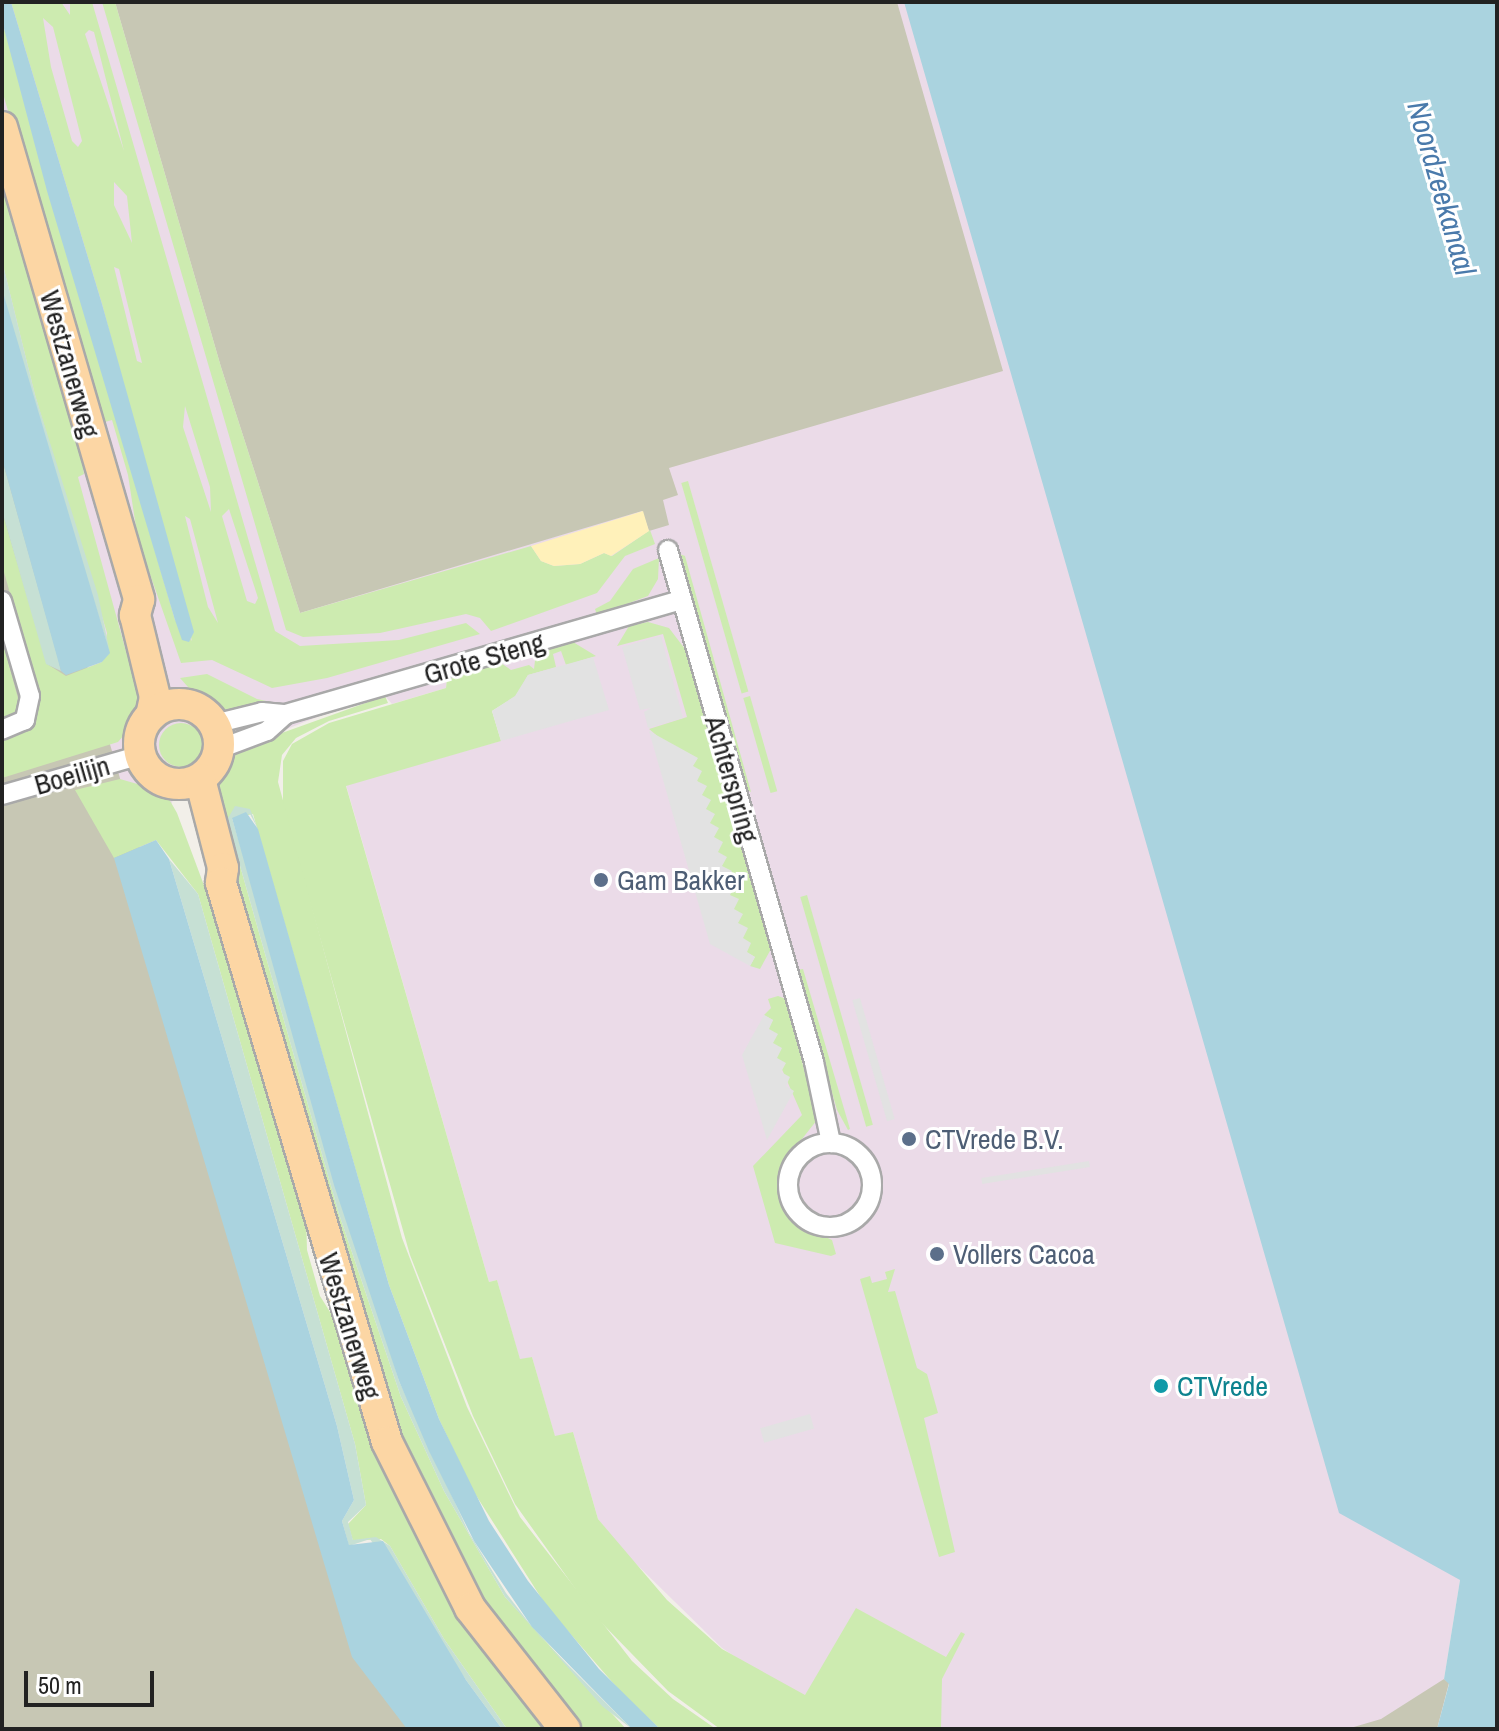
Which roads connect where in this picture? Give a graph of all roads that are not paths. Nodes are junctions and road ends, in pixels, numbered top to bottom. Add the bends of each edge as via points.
1 (2, 127) edge
2 (668, 550) dead end
3 (139, 600) junction
4 (682, 600) junction
5 (2, 601) edge
6 (151, 716) junction
7 (208, 726) junction
8 (2, 730) edge
9 (141, 755) junction
10 (190, 781) junction
11 (2, 795) edge
12 (831, 1143) junction
13 (565, 1729) edge

1 - 3 main road, Westzanerweg
2 - 4 street, Achterspring
3 - 6 main road, Westzanerweg via 135,615 155,697
3 - 7 main road, Westzanerweg via 150,612 174,683
4 - 7 street, Grote Steng via 286,714 267,731
4 - 12 street, Achterspring via 814,1062
5 - 8 street via 30,696 25,720
6 - 7 main road via 167,706
6 - 9 main road via 141,734
7 - 10 main road via 213,766
9 - 10 main road via 160,779
9 - 11 street, Boeilijn
10 - 13 main road, Westzanerweg via 208,868 221,883 387,1442 470,1608
12 - 12 street via 803,1152 788,1186 801,1216 831,1227 861,1214 872,1184 859,1154

